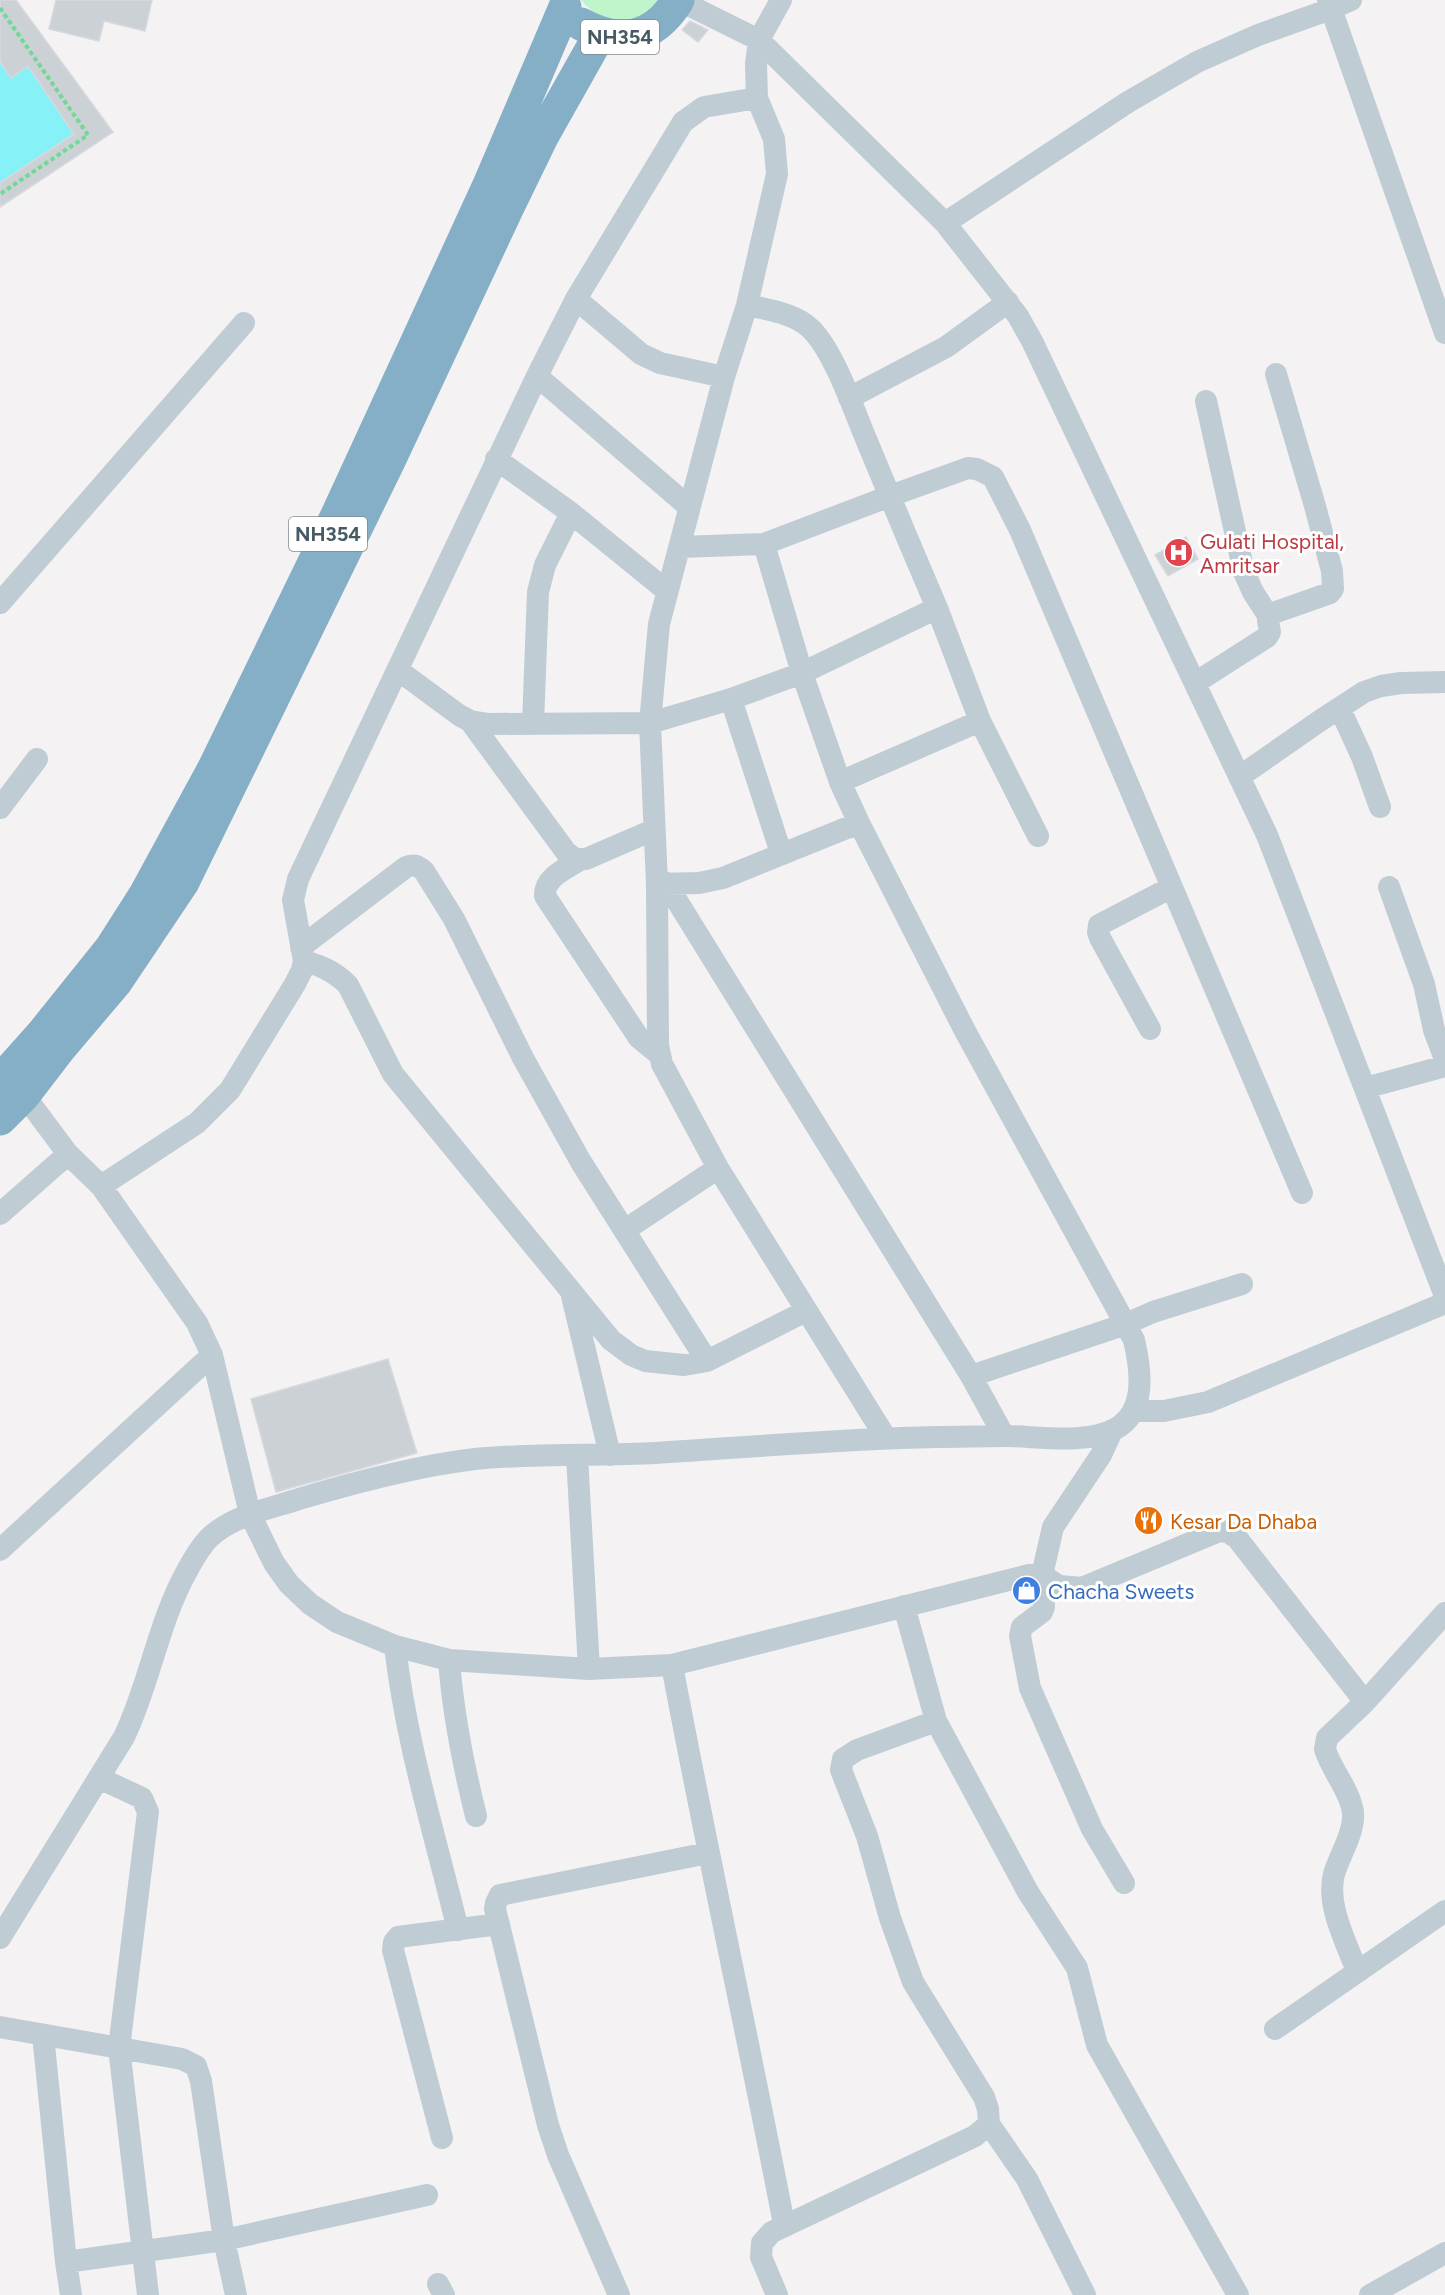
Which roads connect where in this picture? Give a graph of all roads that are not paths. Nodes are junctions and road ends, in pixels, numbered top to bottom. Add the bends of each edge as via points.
1 (678, 0) edge
2 (781, 0) edge
3 (1336, 3) edge
4 (564, 4) edge
5 (600, 34) junction
6 (759, 40) junction
7 (757, 98) junction
8 (945, 223) junction
9 (576, 299) junction
10 (1008, 302) junction
11 (747, 305) junction
12 (244, 323) dead end
13 (1445, 333) edge
14 (1276, 374) dead end
15 (537, 376) junction
16 (724, 378) junction
17 (849, 398) junction
18 (1206, 401) dead end
19 (496, 459) junction
20 (890, 496) junction
21 (689, 507) junction
22 (571, 513) junction
23 (764, 544) junction
24 (680, 547) junction
25 (667, 591) junction
26 (0, 603) edge
27 (937, 608) junction
28 (1269, 617) junction
29 (398, 670) junction
30 (802, 673) junction
31 (1445, 682) edge
32 (1195, 683) junction
33 (731, 699) junction
34 (1340, 709) junction
35 (470, 721) junction
36 (980, 721) junction
37 (650, 723) junction
38 (533, 724) junction
39 (37, 759) dead end
40 (1239, 777) junction
41 (840, 782) junction
42 (1380, 807) dead end
43 (0, 808) edge
44 (859, 824) junction
45 (653, 830) junction
46 (1038, 836) dead end
47 (781, 853) junction
48 (580, 860) junction
49 (662, 884) junction
50 (1172, 887) junction
51 (1389, 887) dead end
52 (303, 954) junction
53 (1150, 1029) dead end
54 (660, 1055) junction
55 (1445, 1059) edge
56 (1445, 1066) edge
57 (12, 1088) edge
58 (1365, 1088) junction
59 (0, 1119) edge
60 (68, 1154) junction
61 (718, 1168) junction
62 (101, 1186) junction
63 (1302, 1193) dead end
64 (0, 1214) edge
65 (625, 1230) junction
66 (1242, 1284) dead end
67 (570, 1288) junction
68 (1445, 1296) edge
69 (1445, 1304) edge
70 (806, 1311) junction
71 (1126, 1324) junction
72 (212, 1355) junction
73 (707, 1361) junction
74 (971, 1376) junction
75 (1135, 1411) junction
76 (1112, 1431) junction
77 (1004, 1436) junction
78 (886, 1438) junction
79 (610, 1455) junction
80 (577, 1456) junction
81 (250, 1514) junction
82 (0, 1550) edge
83 (1042, 1575) junction
84 (904, 1606) junction
85 (1445, 1613) edge
86 (395, 1646) junction
87 (449, 1660) junction
88 (672, 1665) junction
89 (589, 1669) junction
90 (1365, 1702) junction
91 (936, 1721) junction
92 (99, 1778) junction
93 (476, 1816) dead end
94 (708, 1853) junction
95 (1124, 1883) dead end
96 (1445, 1911) edge
97 (499, 1924) junction
98 (458, 1930) junction
99 (0, 1938) edge
100 (1357, 1971) junction
101 (0, 2027) edge
102 (1275, 2029) dead end
103 (43, 2035) junction
104 (119, 2048) junction
105 (990, 2124) junction
106 (442, 2138) dead end
107 (427, 2195) dead end
108 (784, 2224) junction
109 (224, 2241) junction
110 (141, 2252) junction
111 (1445, 2253) edge
112 (66, 2262) junction
113 (767, 2292) edge
114 (71, 2295) edge
115 (148, 2295) edge
116 (236, 2295) edge
117 (619, 2295) edge
118 (1086, 2295) edge
119 (1238, 2295) edge
120 (1370, 2295) edge

1 - 5 highway, NH354 via 654,28 618,38
1 - 6 street
2 - 6 street
3 - 8 street via 1197,62 1128,102
3 - 13 street
4 - 5 highway, NH354 via 580,24
4 - 57 highway, NH354 via 489,185 343,502 208,778 146,893 111,948 42,1034
5 - 57 highway, NH354 via 542,137 183,882 116,982 60,1048
6 - 7 street
6 - 8 street
7 - 9 street via 704,107 683,122
7 - 11 street via 774,139 777,174
8 - 10 street
9 - 15 street
9 - 16 street via 641,354 660,363
10 - 17 street via 946,346
10 - 32 street via 1032,341
11 - 16 street
11 - 17 street via 783,314 813,330
12 - 26 street
14 - 28 street via 1315,506 1333,589
15 - 19 street
15 - 21 street
16 - 21 street
17 - 20 street
18 - 28 street via 1244,572
19 - 22 street
19 - 29 street
20 - 23 street
20 - 27 street
20 - 50 street via 968,468 993,477 1020,530
21 - 24 street
22 - 25 street
22 - 38 street via 545,565 538,592
23 - 24 street
23 - 30 street
24 - 25 street
25 - 37 street via 659,624
27 - 30 street
27 - 36 street
28 - 32 street via 1267,637
29 - 35 street
29 - 52 street via 298,879 293,900
30 - 33 street
30 - 41 street
31 - 34 street via 1381,686 1364,692
32 - 40 street
33 - 37 street
33 - 47 street
34 - 40 street
34 - 42 street
35 - 38 street
35 - 48 street via 566,852
36 - 41 street
36 - 46 street
37 - 38 street
37 - 45 street
39 - 43 street
40 - 58 street via 1267,835
41 - 44 street
44 - 47 street
44 - 71 street via 964,1029
45 - 48 street
45 - 49 street
47 - 49 street via 723,878
48 - 54 street via 553,877 545,896 639,1038
49 - 54 street via 657,1027
49 - 74 street
50 - 53 street via 1098,928
50 - 63 street
51 - 55 street via 1422,978
52 - 62 street via 295,984 230,1090 197,1124
52 - 65 street via 406,867 412,864 424,871 454,919 523,1058 581,1162
52 - 67 street via 348,985 393,1074
54 - 61 street
56 - 58 street
57 - 59 highway, NH354
57 - 60 street
58 - 68 street
60 - 62 street
60 - 64 street
61 - 65 street
61 - 70 street
62 - 72 street via 198,1323
65 - 73 street
66 - 71 street
67 - 73 street via 611,1340 631,1355 657,1364
67 - 79 street
69 - 75 street via 1208,1402 1164,1411
70 - 73 street
70 - 78 street
71 - 74 street
71 - 75 street via 1139,1362
72 - 81 street
72 - 82 street
74 - 77 street
75 - 76 street via 1127,1422
76 - 77 street via 1079,1438
76 - 83 street via 1101,1455 1053,1527
77 - 78 street
78 - 79 street
79 - 80 street
80 - 81 street via 444,1463
80 - 89 street
81 - 86 street via 274,1563 310,1604 337,1622
81 - 92 street via 222,1527 197,1553 176,1590 135,1714
83 - 84 street
83 - 90 street via 1059,1586 1082,1588 1219,1531 1228,1532 1237,1538
83 - 95 street via 1044,1607 1022,1628 1020,1636 1030,1688 1092,1829
84 - 88 street
84 - 91 street
85 - 90 street
86 - 87 street
86 - 98 street via 414,1761
87 - 89 street
87 - 93 street via 452,1705
88 - 89 street
88 - 94 street
90 - 100 street via 1327,1738 1325,1749 1353,1811 1332,1886 1340,1925
91 - 105 street via 857,1750 843,1759 841,1770 867,1836 913,1982 984,2097
91 - 119 street via 1028,1892 1077,1968 1097,2045
92 - 99 street
92 - 104 street via 142,1797 148,1812
94 - 97 street via 500,1895 495,1909
94 - 108 street
96 - 100 street
97 - 98 street
97 - 117 street via 548,2125
98 - 106 street via 398,1937 393,1950
100 - 102 street
101 - 103 street
103 - 104 street
103 - 112 street
104 - 109 street via 182,2059 196,2066
104 - 110 street
105 - 108 street via 975,2136
105 - 118 street via 1027,2179
107 - 109 street
108 - 113 street via 762,2243
109 - 110 street
109 - 116 street
110 - 112 street
110 - 115 street
111 - 120 street
112 - 114 street

